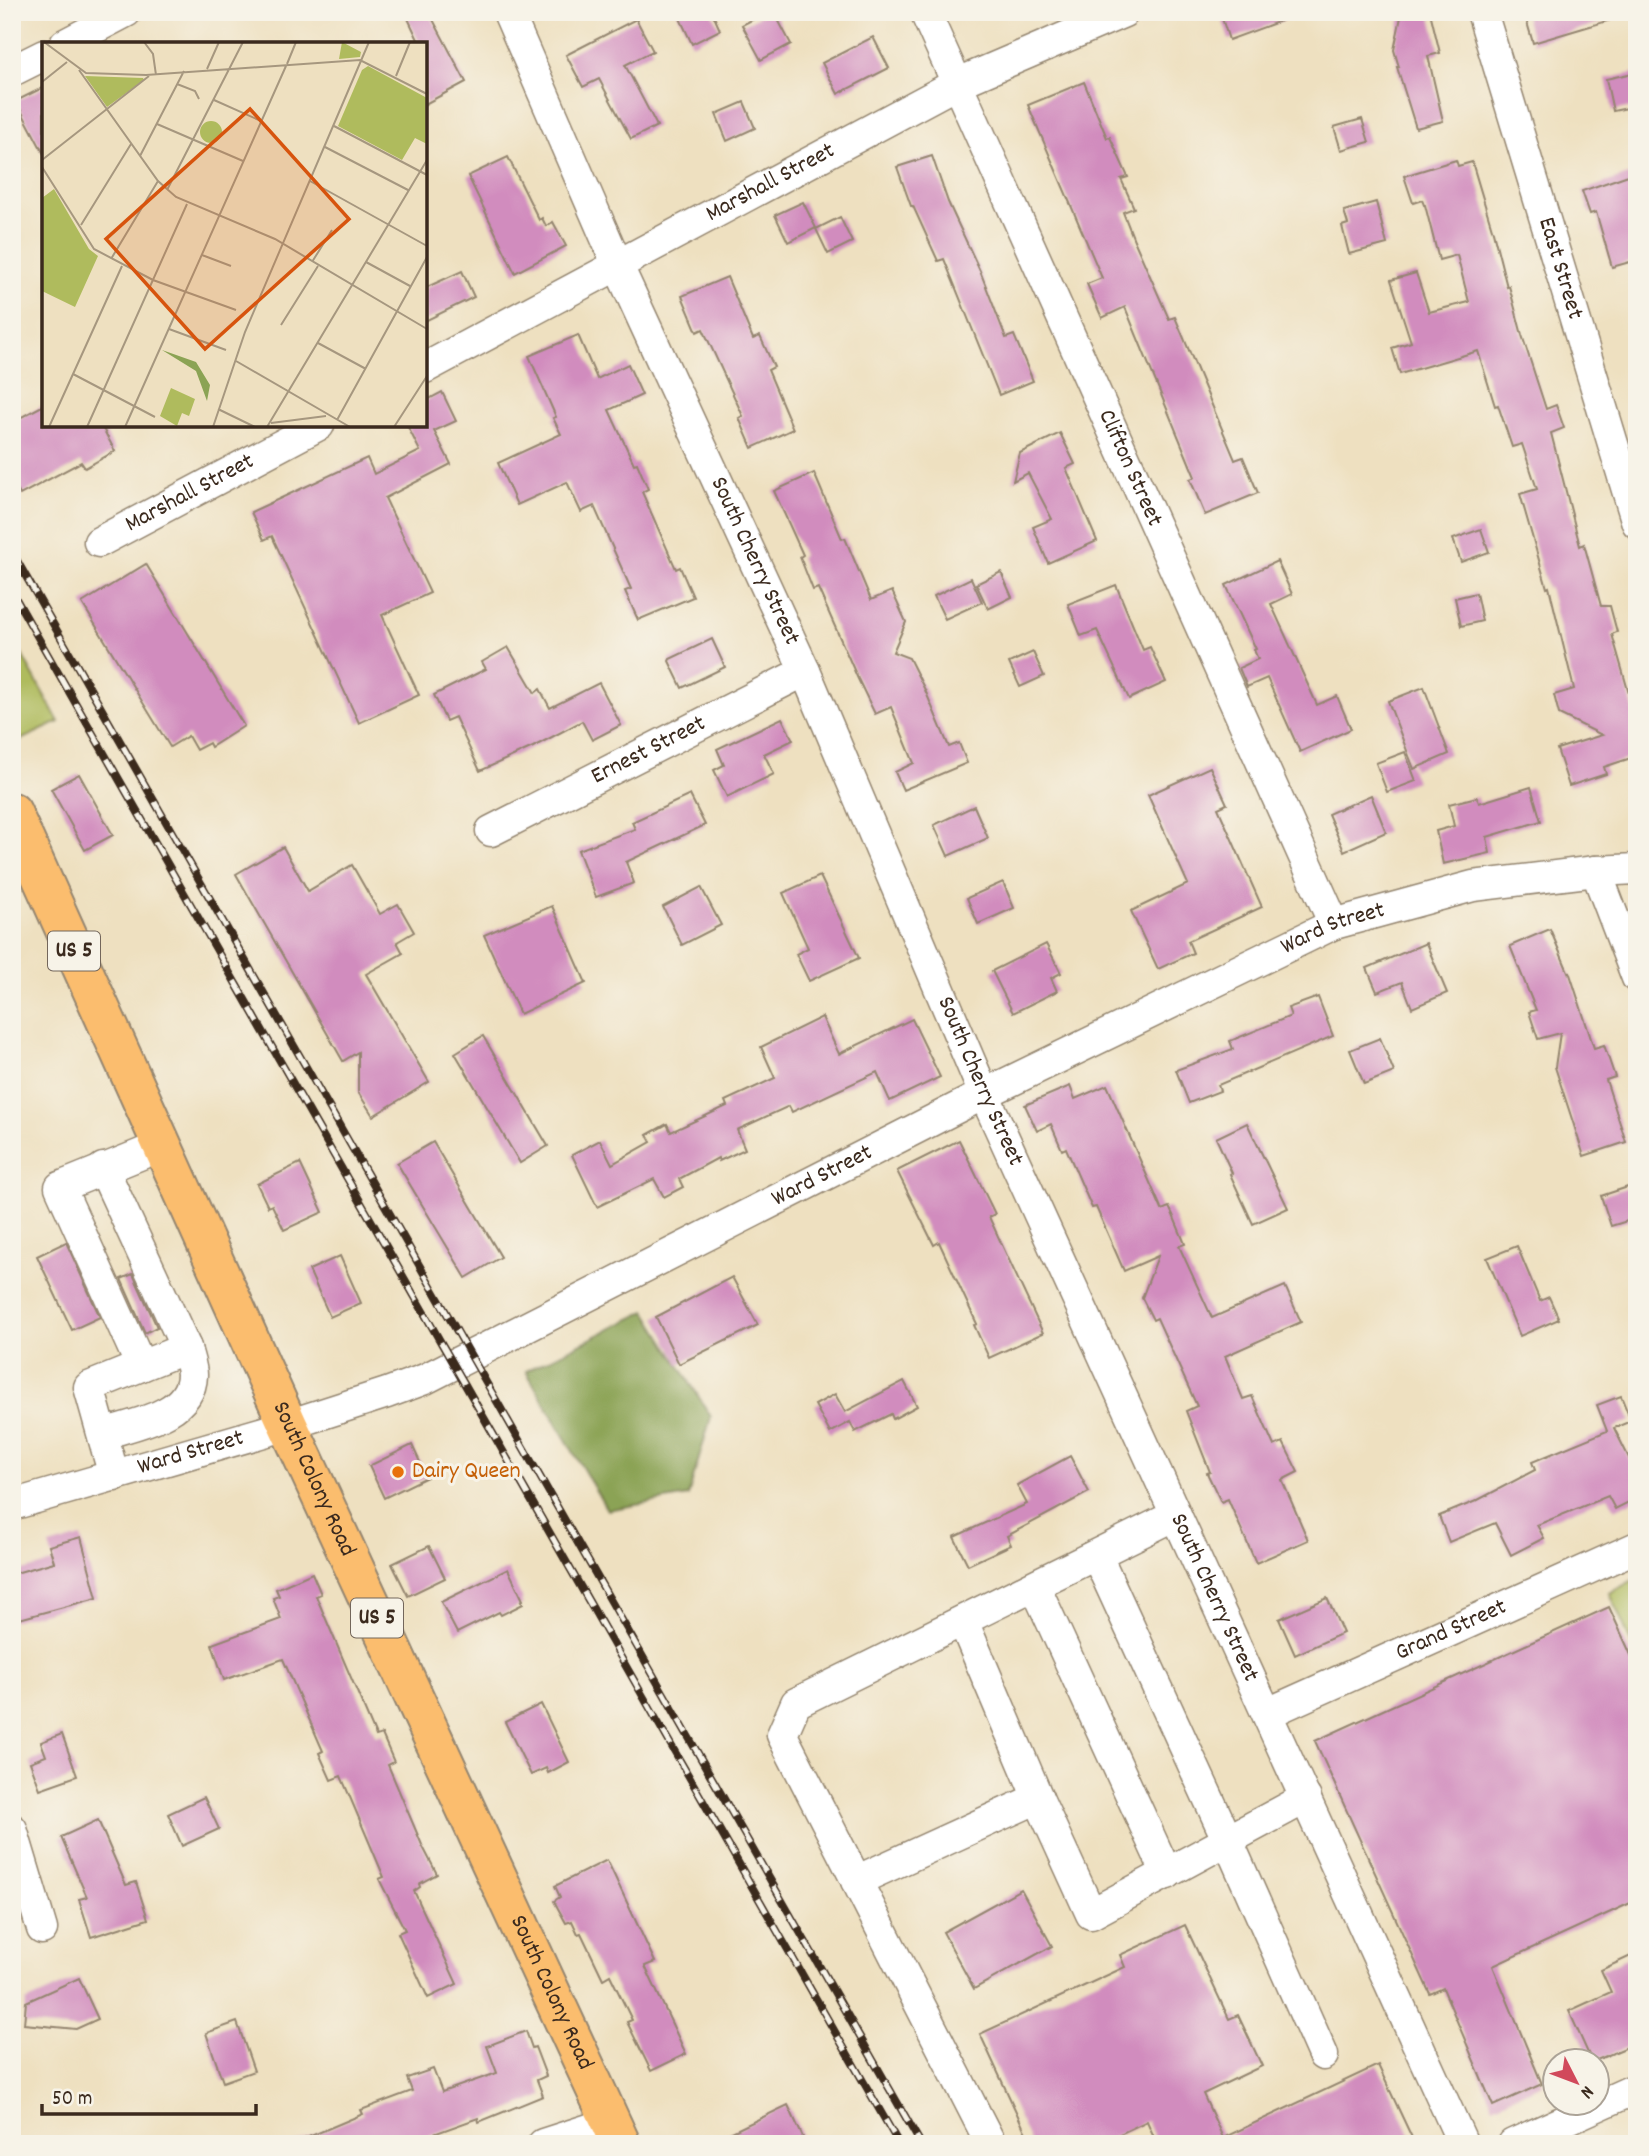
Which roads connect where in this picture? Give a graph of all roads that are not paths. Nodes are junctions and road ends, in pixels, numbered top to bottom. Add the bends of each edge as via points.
1 (126, 12) edge
2 (508, 12) edge
3 (925, 12) edge
4 (1124, 12) edge
5 (1482, 12) edge
6 (69, 42) edge
7 (42, 56) edge
8 (12, 71) edge
9 (956, 84) junction
10 (618, 266) junction
11 (427, 367) edge
12 (315, 427) edge
13 (1637, 523) edge
14 (99, 542) dead end
15 (805, 671) junction
16 (12, 812) edge
17 (491, 831) dead end
18 (1637, 869) edge
19 (1596, 870) junction
20 (1334, 924) junction
21 (1637, 978) edge
22 (985, 1094) junction
23 (161, 1146) junction
24 (103, 1168) junction
25 (186, 1348) junction
26 (141, 1366) junction
27 (288, 1425) junction
28 (103, 1434) junction
29 (114, 1476) junction
30 (12, 1505) edge
31 (1176, 1515) junction
32 (1637, 1547) edge
33 (1097, 1556) junction
34 (1035, 1586) junction
35 (963, 1621) junction
36 (1268, 1713) junction
37 (1038, 1798) junction
38 (1307, 1798) junction
39 (12, 1829) edge
40 (1228, 1841) junction
41 (1167, 1874) junction
42 (856, 1881) junction
43 (43, 1929) dead end
44 (1323, 2055) dead end
45 (1637, 2088) edge
46 (616, 2133) edge
47 (543, 2144) edge
48 (990, 2144) edge
49 (1463, 2144) edge
50 (1513, 2144) edge

1 - 6 street
2 - 10 street, South Cherry Street
3 - 9 street, Clifton Street
4 - 9 street, Marshall Street
5 - 13 street, East Street
7 - 8 street
9 - 10 street, Marshall Street
9 - 20 street, Clifton Street
10 - 11 street, Marshall Street
10 - 15 street, South Cherry Street
12 - 14 street, Marshall Street
15 - 17 street, Ernest Street
15 - 22 street, South Cherry Street
16 - 23 main road, South Colony Road / US 5
18 - 19 street, Ward Street
19 - 20 street, Ward Street via 1473,886
19 - 21 street
20 - 22 street, Ward Street
22 - 27 street, Ward Street via 425,1379
22 - 31 street, South Cherry Street
23 - 24 street
23 - 27 main road, South Colony Road / US 5
24 - 25 street
24 - 26 street via 60,1187
25 - 26 street
25 - 28 street via 192,1376 185,1397 169,1412
26 - 28 street via 89,1387
27 - 29 street, Ward Street
27 - 46 main road, South Colony Road / US 5
28 - 29 street
29 - 30 street, Ward Street
31 - 33 street
31 - 36 street, South Cherry Street
32 - 36 street, Grand Street
33 - 34 street
33 - 40 street
34 - 35 street
34 - 41 street
35 - 37 street
35 - 42 street via 796,1703 782,1735
36 - 38 street, South Cherry Street
37 - 41 street via 1091,1913
37 - 42 street
38 - 40 street
38 - 49 street, South Cherry Street
39 - 43 street
40 - 41 street
40 - 44 street
42 - 48 street
45 - 50 street
46 - 47 street

